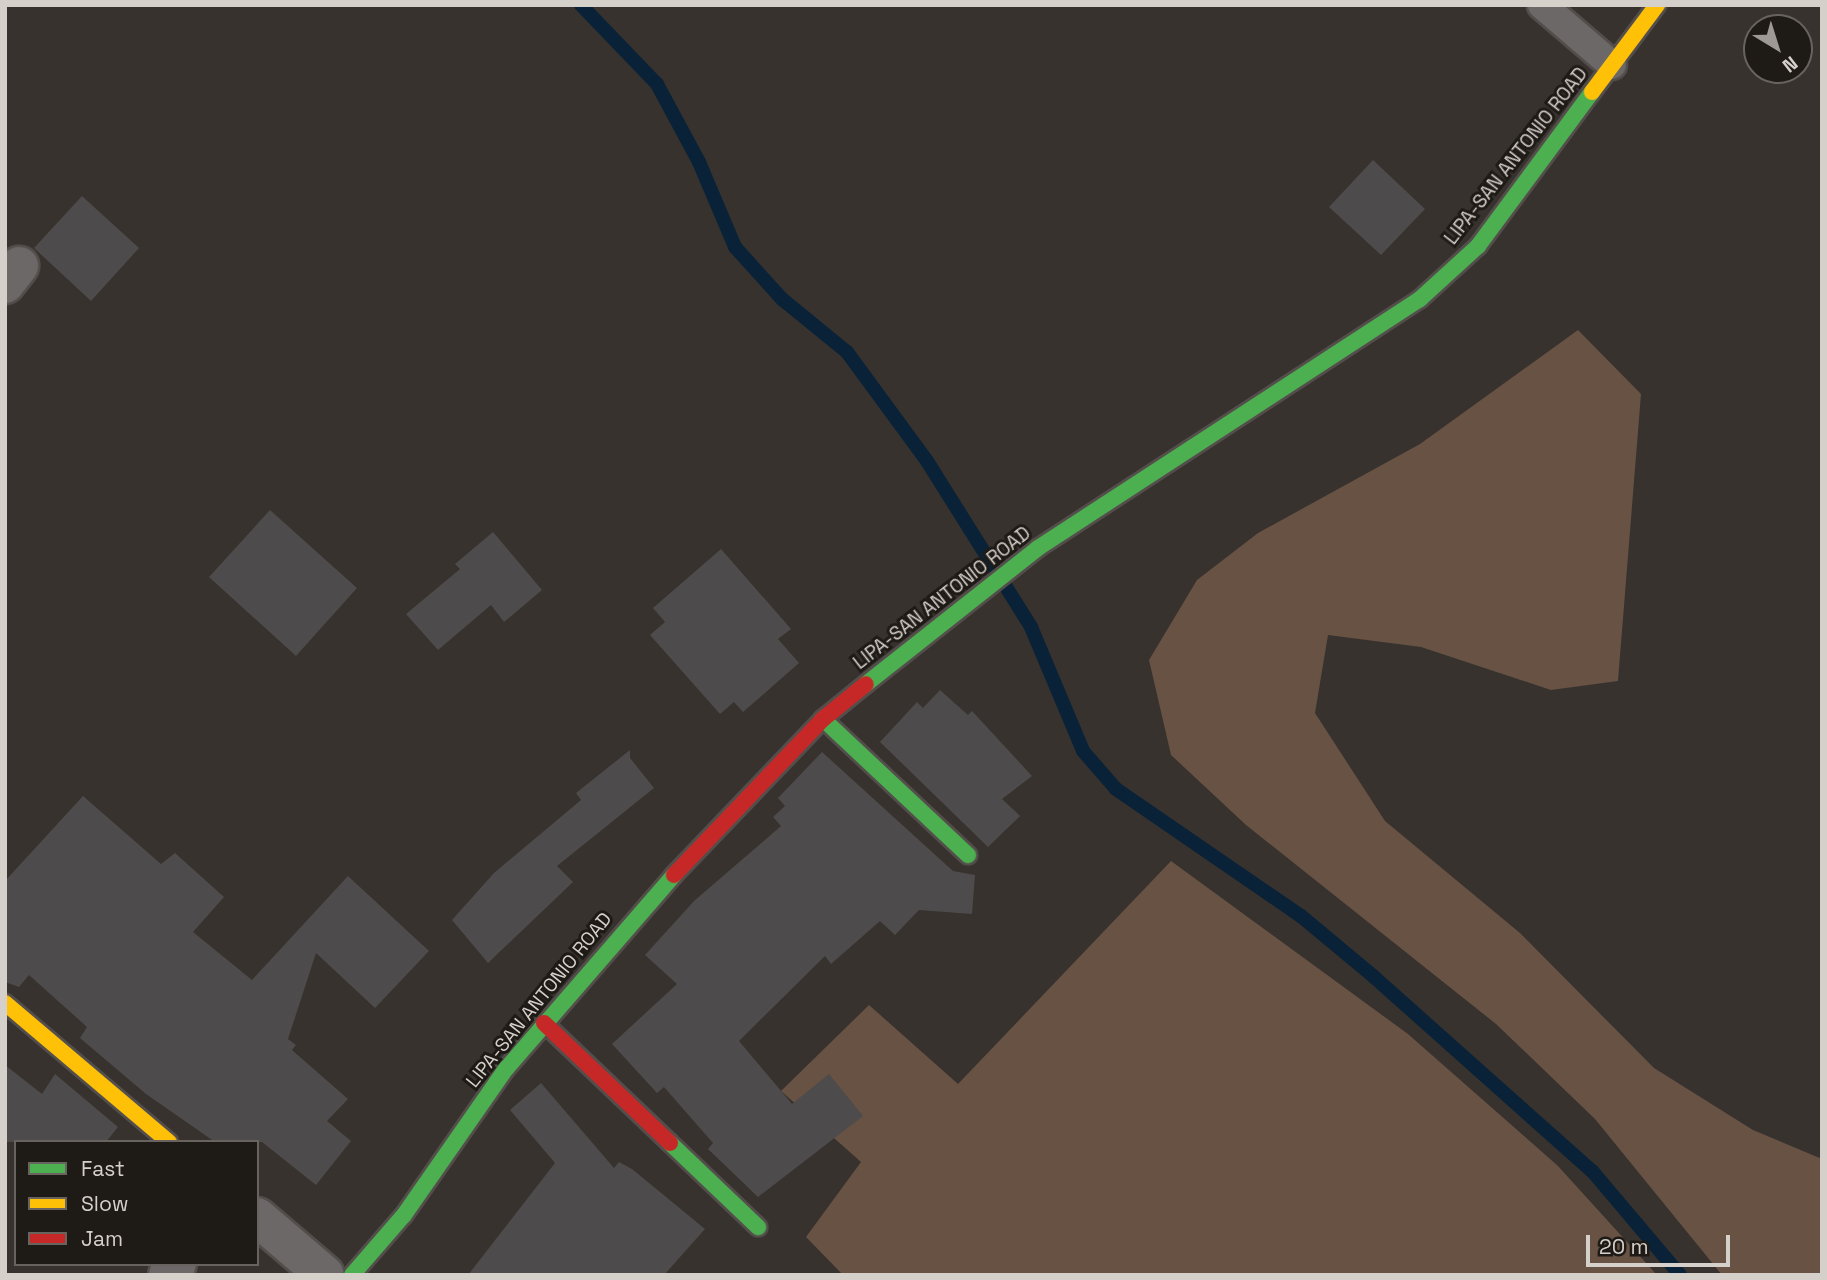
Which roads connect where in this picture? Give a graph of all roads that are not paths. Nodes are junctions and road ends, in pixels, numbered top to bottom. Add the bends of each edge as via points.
1 (1542, 5) edge
2 (1657, 5) edge
3 (1612, 65) junction
4 (823, 719) junction
5 (968, 855) dead end
6 (5, 1003) edge
7 (544, 1023) junction
8 (167, 1140) edge
9 (259, 1219) edge
10 (758, 1227) dead end
11 (325, 1275) edge
12 (352, 1275) edge

1 - 3 lane
2 - 3 main road, LIPA-SAN ANTONIO ROAD
3 - 4 main road, LIPA-SAN ANTONIO ROAD via 1478,246 1420,299 1038,548
4 - 5 main road
4 - 7 main road, LIPA-SAN ANTONIO ROAD via 639,913
6 - 8 main road
7 - 10 main road
7 - 12 main road, LIPA-SAN ANTONIO ROAD via 506,1069 404,1215
9 - 11 street

